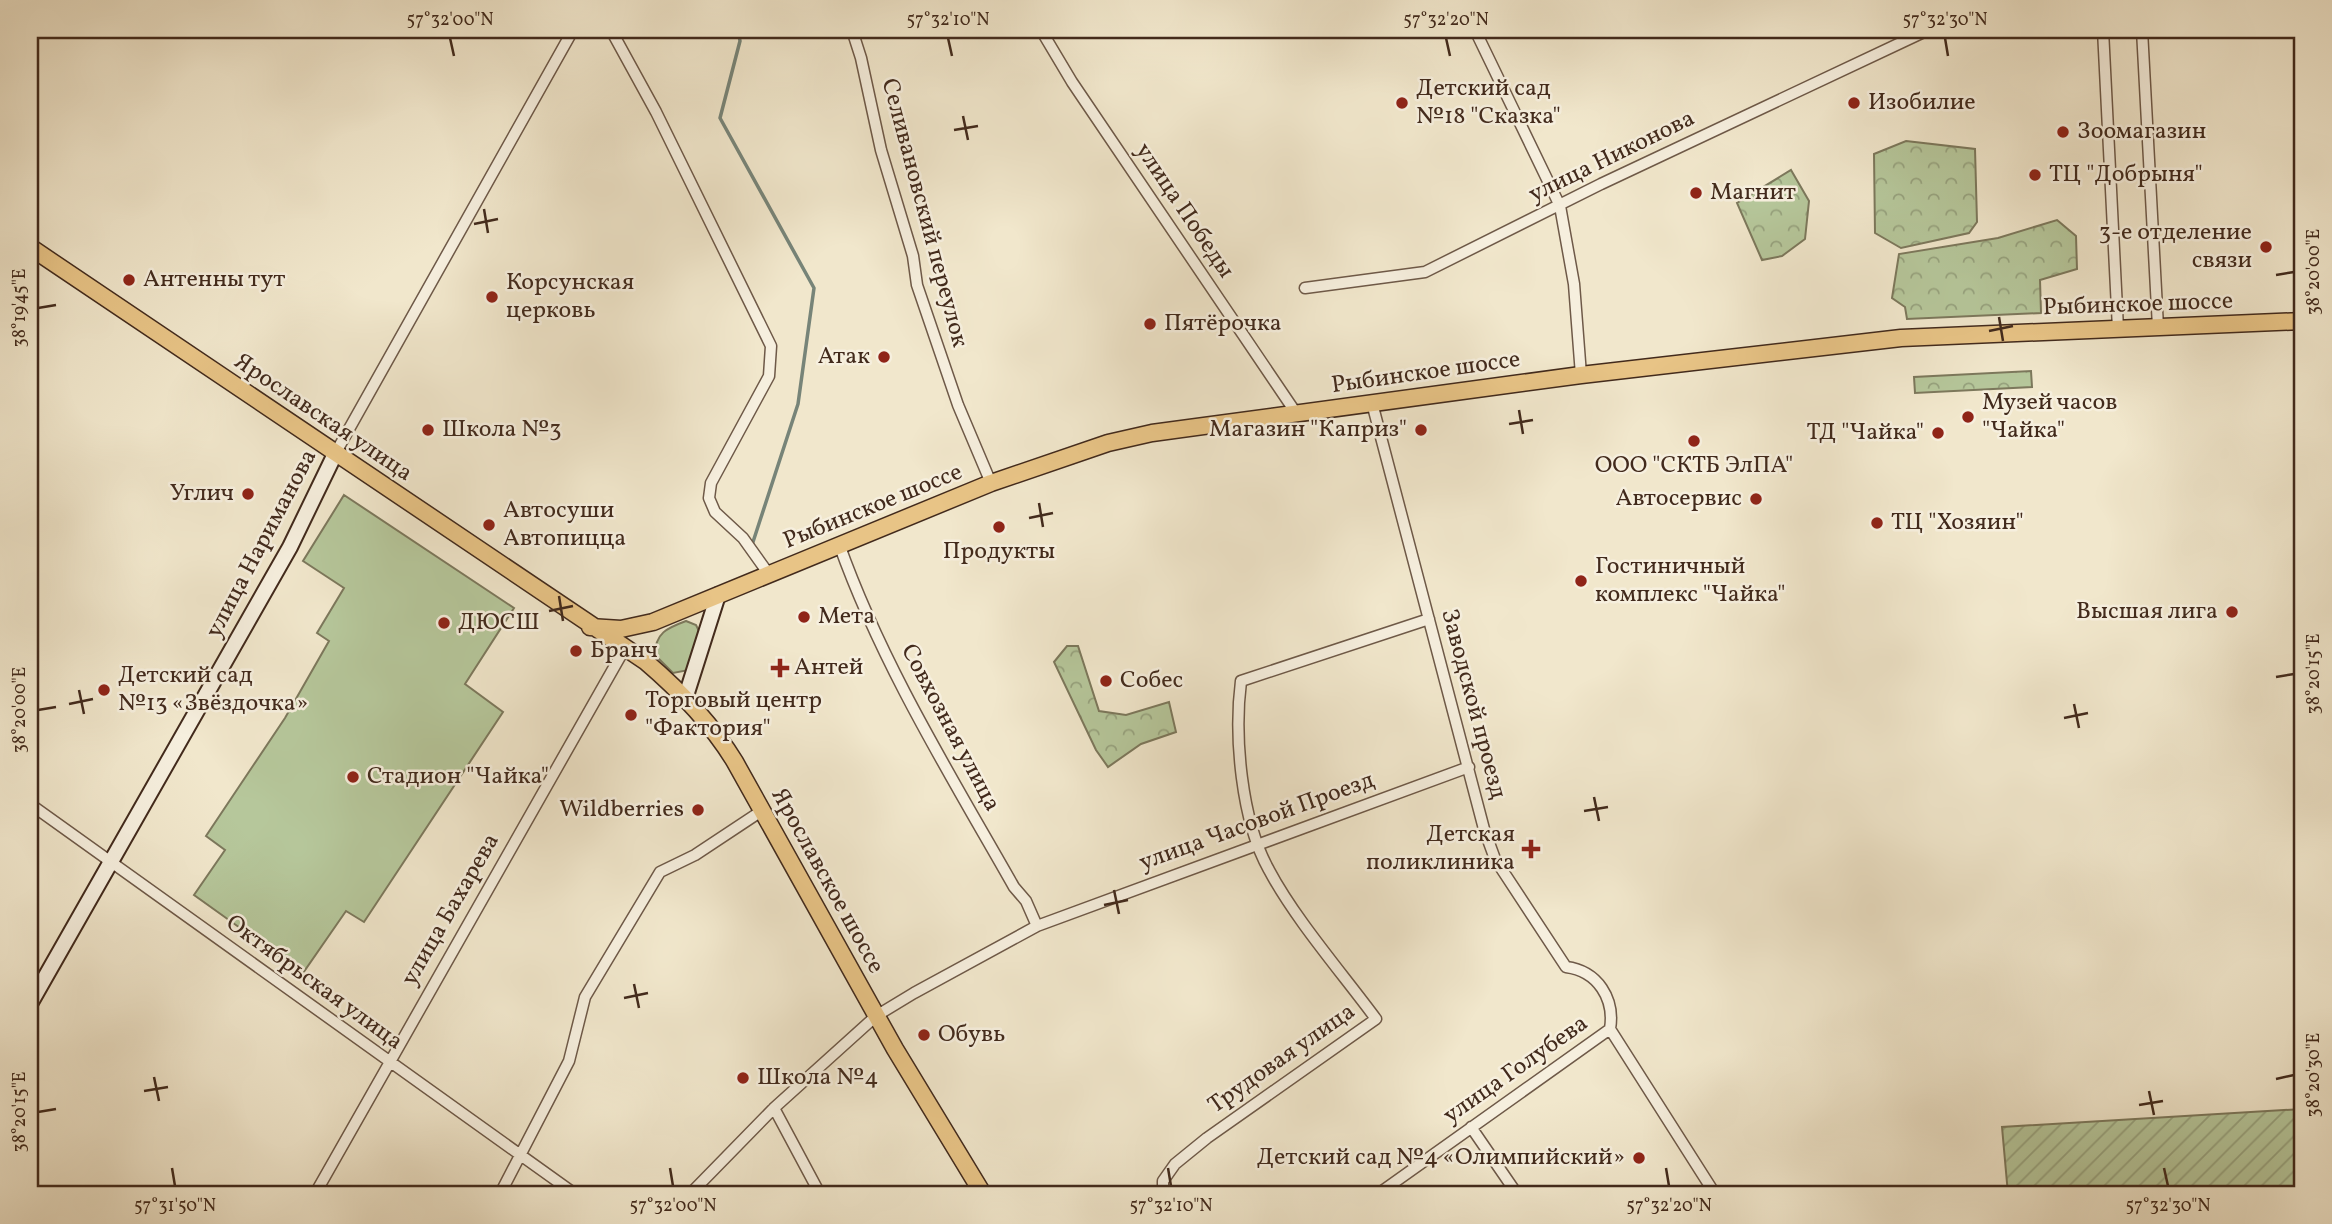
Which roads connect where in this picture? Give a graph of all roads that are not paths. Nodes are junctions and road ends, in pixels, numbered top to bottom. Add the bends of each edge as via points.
1 (573, 30) edge
2 (611, 30) edge
3 (852, 30) edge
4 (1041, 30) edge
5 (1475, 30) edge
6 (1928, 30) edge
7 (2103, 30) edge
8 (2142, 30) edge
9 (1560, 206) junction
10 (30, 247) edge
11 (1305, 288) dead end
12 (2302, 321) edge
13 (2158, 327) junction
14 (2119, 329) junction
15 (1581, 375) junction
16 (1372, 403) junction
17 (1296, 413) junction
18 (335, 454) junction
19 (991, 483) junction
20 (839, 544) junction
21 (768, 573) junction
22 (718, 594) junction
23 (1429, 619) junction
24 (590, 627) junction
25 (625, 648) junction
26 (685, 699) junction
27 (1469, 767) junction
28 (30, 804) edge
29 (762, 810) junction
30 (1258, 844) junction
31 (112, 863) junction
32 (1037, 926) junction
33 (30, 1004) edge
34 (876, 1016) junction
35 (1610, 1029) junction
36 (389, 1063) junction
37 (774, 1108) junction
38 (1471, 1127) junction
39 (522, 1155) junction
40 (315, 1194) edge
41 (500, 1194) edge
42 (575, 1194) edge
43 (690, 1194) edge
44 (820, 1194) edge
45 (983, 1194) edge
46 (1163, 1194) edge
47 (1378, 1194) edge
48 (1517, 1194) edge
49 (1715, 1194) edge

1 - 18 street, улица Нариманова
2 - 21 street via 771,346 769,376 711,483 709,498 715,512 743,538
3 - 19 street, Селивановский переулок via 917,285 958,405
4 - 17 street, улица Победы
5 - 9 street
6 - 9 street, улица Никонова
7 - 14 street
8 - 13 street
9 - 11 street, улица Никонова via 1425,272
9 - 15 street via 1574,284
10 - 18 main road, Ярославская улица
12 - 13 main road, Рыбинское шоссе
13 - 14 main road, Рыбинское шоссе
14 - 15 main road, Рыбинское шоссе via 1901,338
15 - 16 main road, Рыбинское шоссе
16 - 17 main road, Рыбинское шоссе
16 - 23 street, Заводской проезд
17 - 19 main road, Рыбинское шоссе via 1108,443
18 - 24 main road, Ярославская улица
18 - 31 main road, улица Нариманова via 290,547
19 - 20 main road, Рыбинское шоссе
20 - 21 main road, Рыбинское шоссе
20 - 32 street, Совхозная улица via 862,608
21 - 22 main road, Рыбинское шоссе
22 - 24 main road, Рыбинское шоссе via 638,626
22 - 26 main road
23 - 27 street, Заводской проезд
23 - 30 street, Трудовая улица via 1241,681 1237,746
24 - 25 main road, Ярославское шоссе
25 - 26 main road, Ярославское шоссе
25 - 36 street, улица Бахарева
26 - 29 main road, Ярославское шоссе via 723,743
27 - 30 street, улица Часовой Проезд
27 - 35 street, Заводской проезд via 1495,859 1566,967 1586,972 1600,986 1611,1006
28 - 31 street, Октябрьская улица
29 - 34 main road, Ярославское шоссе
29 - 39 street via 695,855 660,872 585,997 569,1061
30 - 32 street, улица Часовой Проезд
30 - 46 street, Трудовая улица via 1276,883 1376,1019 1175,1164 1163,1181
31 - 33 main road, улица Нариманова
31 - 36 street, Октябрьская улица
32 - 34 street, улица Часовой Проезд
34 - 37 street, улица Часовой Проезд
34 - 45 main road, Ярославское шоссе
35 - 38 street, улица Голубева
35 - 49 street, Заводской проезд
36 - 39 street, Октябрьская улица
36 - 40 street, улица Бахарева
37 - 43 street, улица Часовой Проезд
37 - 44 street
38 - 47 street, улица Голубева
38 - 48 street
39 - 41 street
39 - 42 street, Октябрьская улица

